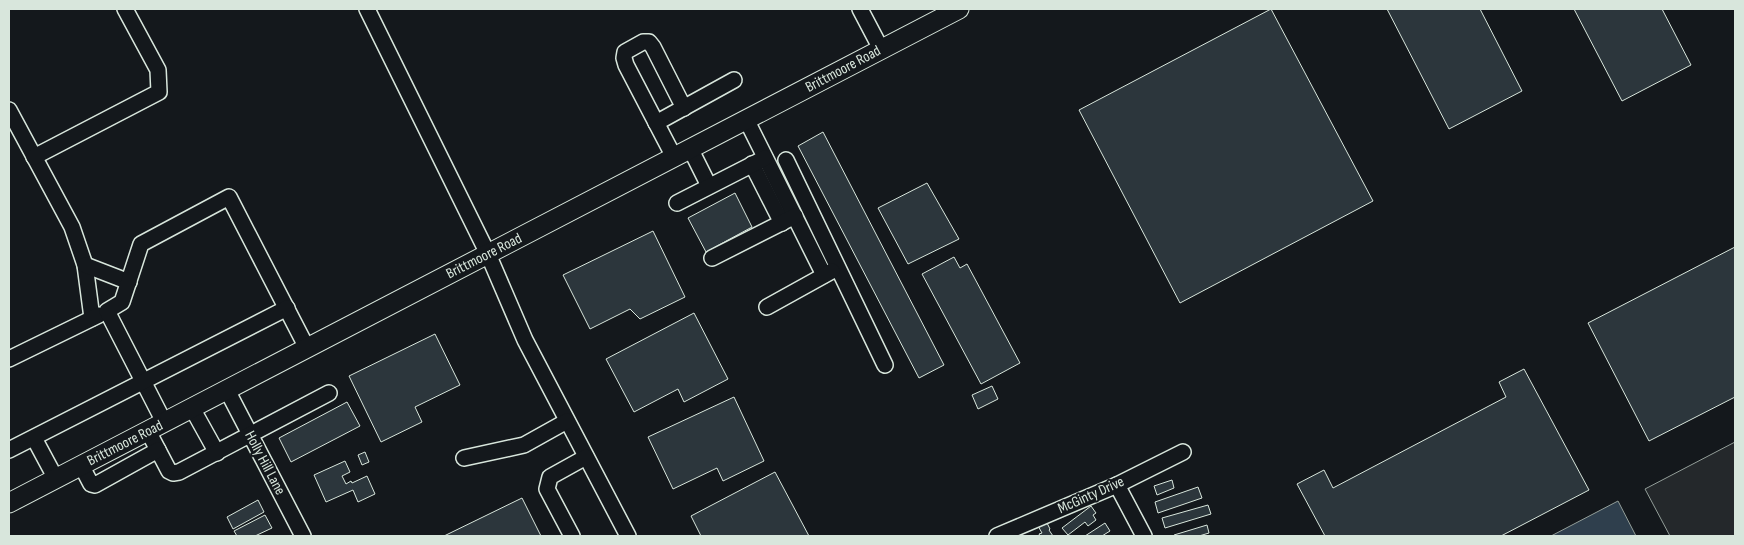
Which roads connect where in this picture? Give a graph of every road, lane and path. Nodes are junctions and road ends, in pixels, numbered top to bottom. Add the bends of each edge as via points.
1 (125, 9) edge
2 (367, 9) edge
3 (860, 9) edge
4 (959, 9) edge
5 (881, 49) junction
6 (734, 80) dead end
7 (684, 108) junction
8 (9, 110) edge
9 (746, 119) junction
10 (656, 123) junction
11 (13, 128) edge
12 (682, 153) junction
13 (34, 157) junction
14 (786, 160) dead end
15 (758, 161) junction
16 (709, 186) junction
17 (677, 203) dead end
18 (788, 219) junction
19 (488, 254) junction
20 (712, 258) dead end
21 (85, 266) junction
22 (838, 267) junction
23 (824, 275) junction
24 (128, 282) junction
25 (767, 307) dead end
26 (287, 308) junction
27 (107, 311) junction
28 (92, 318) junction
29 (307, 348) junction
30 (9, 359) edge
31 (885, 365) dead end
32 (143, 382) junction
33 (227, 390) junction
34 (329, 393) dead end
35 (192, 408) junction
36 (567, 421) junction
37 (164, 422) junction
38 (148, 431) junction
39 (251, 436) junction
40 (34, 438) junction
41 (9, 450) edge
42 (158, 450) junction
43 (1184, 452) dead end
44 (217, 453) junction
45 (586, 457) junction
46 (464, 458) dead end
47 (81, 465) junction
48 (56, 479) junction
49 (1117, 485) junction
50 (9, 503) edge
51 (304, 536) edge
52 (572, 536) edge
53 (628, 536) edge
54 (997, 536) edge
55 (1144, 536) edge

1 - 13 street via 158,70 159,92
2 - 19 street
3 - 5 street
4 - 5 main road, Brittmoore Road
5 - 9 main road, Brittmoore Road
6 - 7 street
7 - 10 street
7 - 10 street via 653,47 649,42 643,42 625,52 624,58
8 - 11 street
9 - 12 main road, Brittmoore Road
9 - 15 street
10 - 12 street
11 - 13 street
12 - 16 street
12 - 19 main road, Brittmoore Road
13 - 21 street via 72,227
14 - 22 street
15 - 16 street
15 - 18 street
16 - 17 street
18 - 20 street
18 - 23 street
19 - 29 main road, Brittmoore Road
19 - 36 street
21 - 24 street
21 - 28 street
22 - 23 street
22 - 31 street
23 - 25 street
24 - 26 street via 141,244 229,197
24 - 27 street via 122,302
26 - 29 street
26 - 32 street
27 - 28 street
27 - 32 street
28 - 30 street
29 - 33 main road, Brittmoore Road
32 - 37 street
32 - 40 street
33 - 35 main road, Brittmoore Road
33 - 39 street, Holly Hill Lane
34 - 39 street
35 - 37 main road, Brittmoore Road
35 - 44 street
36 - 45 street
36 - 46 street via 524,445
37 - 38 main road, Brittmoore Road
38 - 42 street
38 - 47 main road, Brittmoore Road
39 - 44 street
39 - 51 street, Holly Hill Lane
40 - 41 street
40 - 48 street
42 - 44 street via 173,473
42 - 47 street via 95,485 91,484
43 - 49 street, McGinty Drive
45 - 52 street via 550,477 547,488
45 - 53 street
47 - 48 main road, Brittmoore Road
48 - 50 main road, Brittmoore Road
49 - 54 street, McGinty Drive
49 - 55 street

